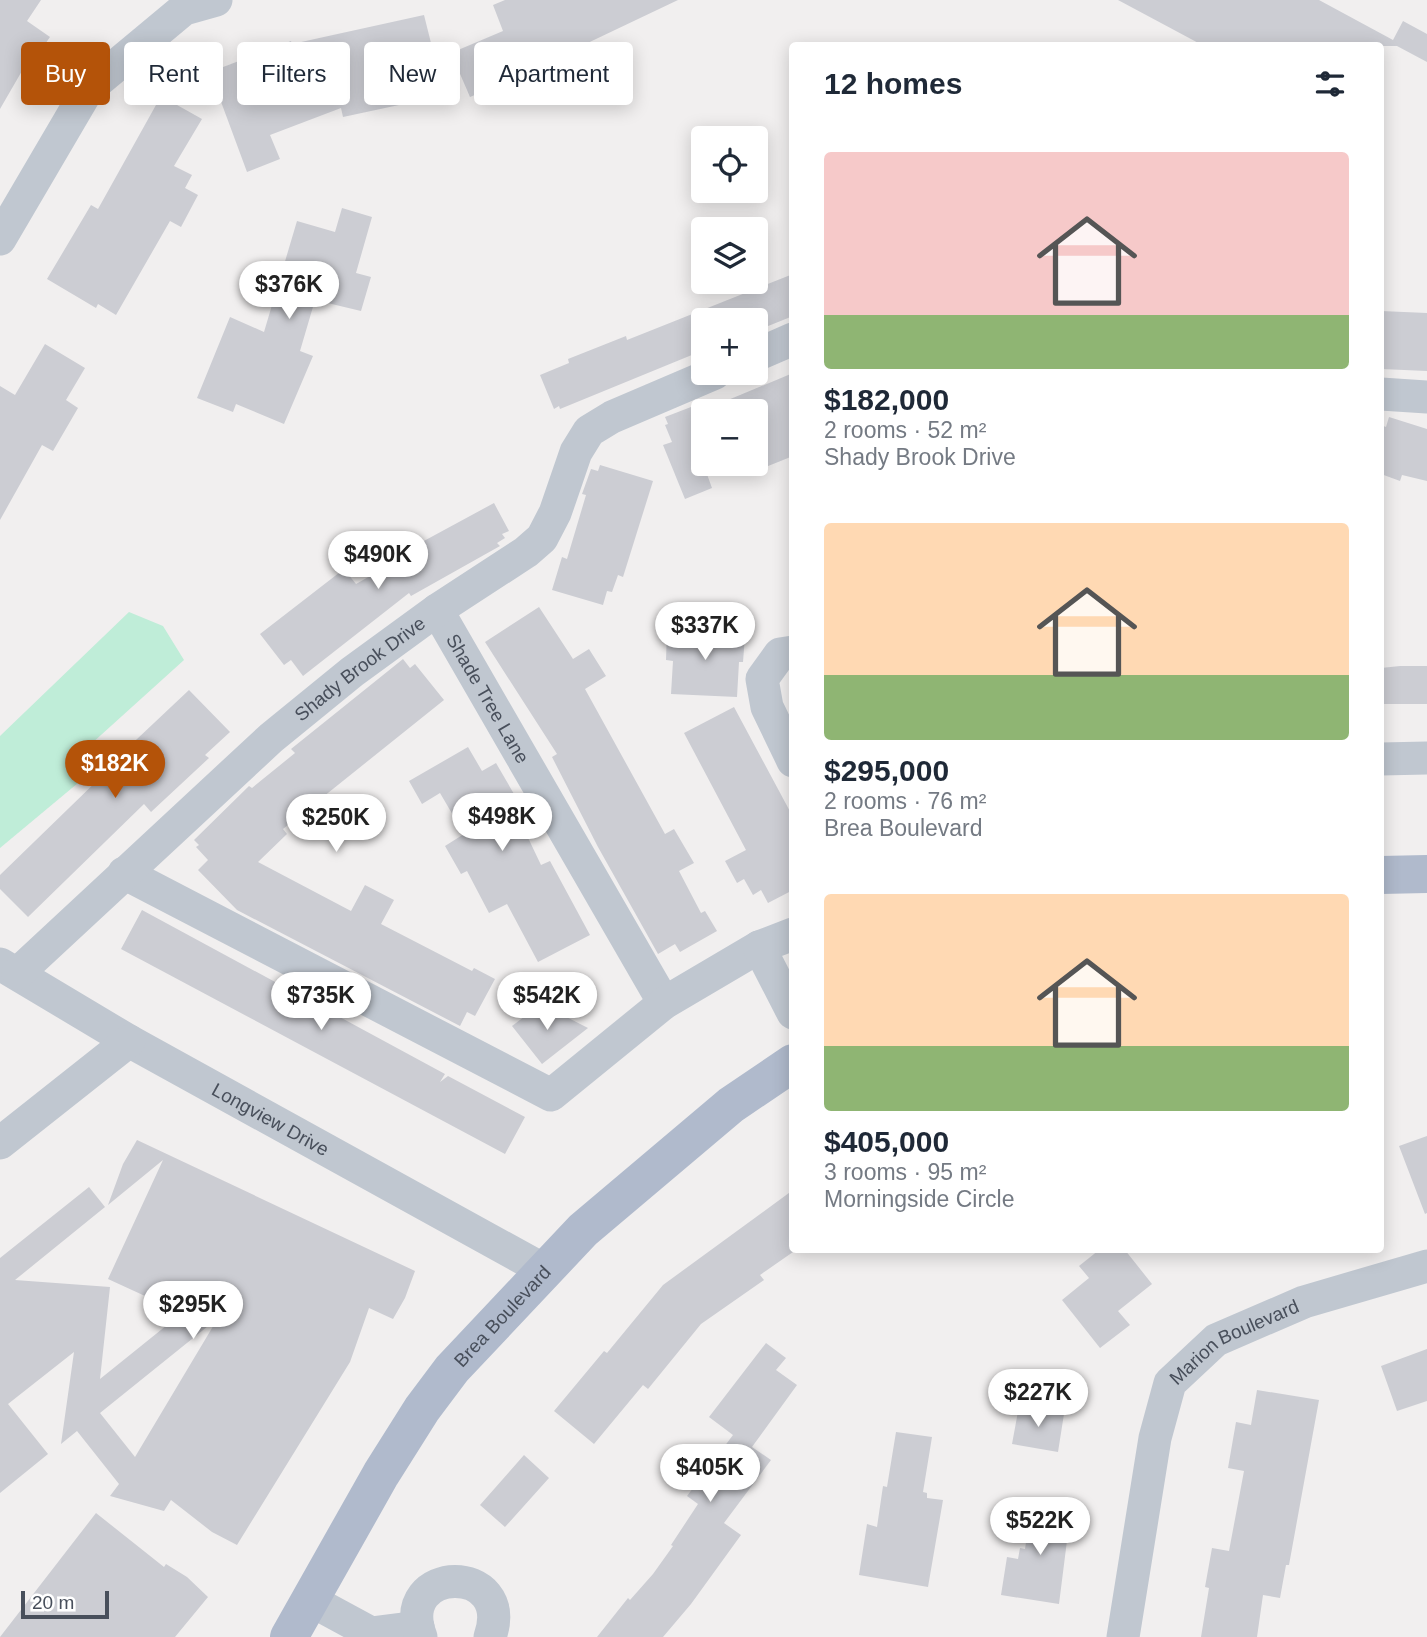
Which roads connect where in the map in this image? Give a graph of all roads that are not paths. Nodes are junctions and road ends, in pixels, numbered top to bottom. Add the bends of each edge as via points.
1 (216, 0) edge
2 (0, 239) edge
3 (789, 342) edge
4 (768, 350) edge
5 (691, 383) edge
6 (1384, 394) edge
7 (1427, 397) edge
8 (437, 610) junction
9 (789, 653) edge
10 (789, 753) edge
11 (1427, 758) edge
12 (1384, 759) edge
13 (124, 873) junction
14 (1427, 874) edge
15 (1384, 875) edge
16 (789, 936) edge
17 (759, 947) junction
18 (9, 969) edge
19 (664, 1003) junction
20 (789, 1005) edge
21 (128, 1041) junction
22 (789, 1066) edge
23 (0, 1143) edge
24 (1427, 1266) edge
25 (544, 1270) junction
26 (310, 1600) junction
27 (419, 1632) edge
28 (289, 1637) edge
29 (491, 1637) edge
30 (1123, 1637) edge

1 - 2 street via 184,9 88,89
3 - 4 street
5 - 8 street, Shady Brook Drive via 589,431 542,538
6 - 7 street
8 - 13 street, Shady Brook Drive via 271,738
8 - 19 street, Shade Tree Lane
9 - 10 street via 780,654 762,679 767,707
11 - 12 street
13 - 18 street, Shady Brook Drive
13 - 19 street via 551,1095
14 - 15 main road
16 - 17 street
17 - 19 street
17 - 20 street
18 - 21 street, Longview Drive
21 - 23 street
21 - 25 street, Longview Drive
22 - 25 main road, Brea Boulevard via 731,1105 583,1230
24 - 30 street, Marion Boulevard via 1304,1302 1216,1340 1170,1383 1155,1437
25 - 26 main road, Brea Boulevard via 452,1369 422,1409
26 - 27 street via 371,1633
26 - 28 main road, Brea Boulevard
27 - 29 street via 416,1614 421,1600 440,1583 454,1580 468,1582 491,1603 495,1625

